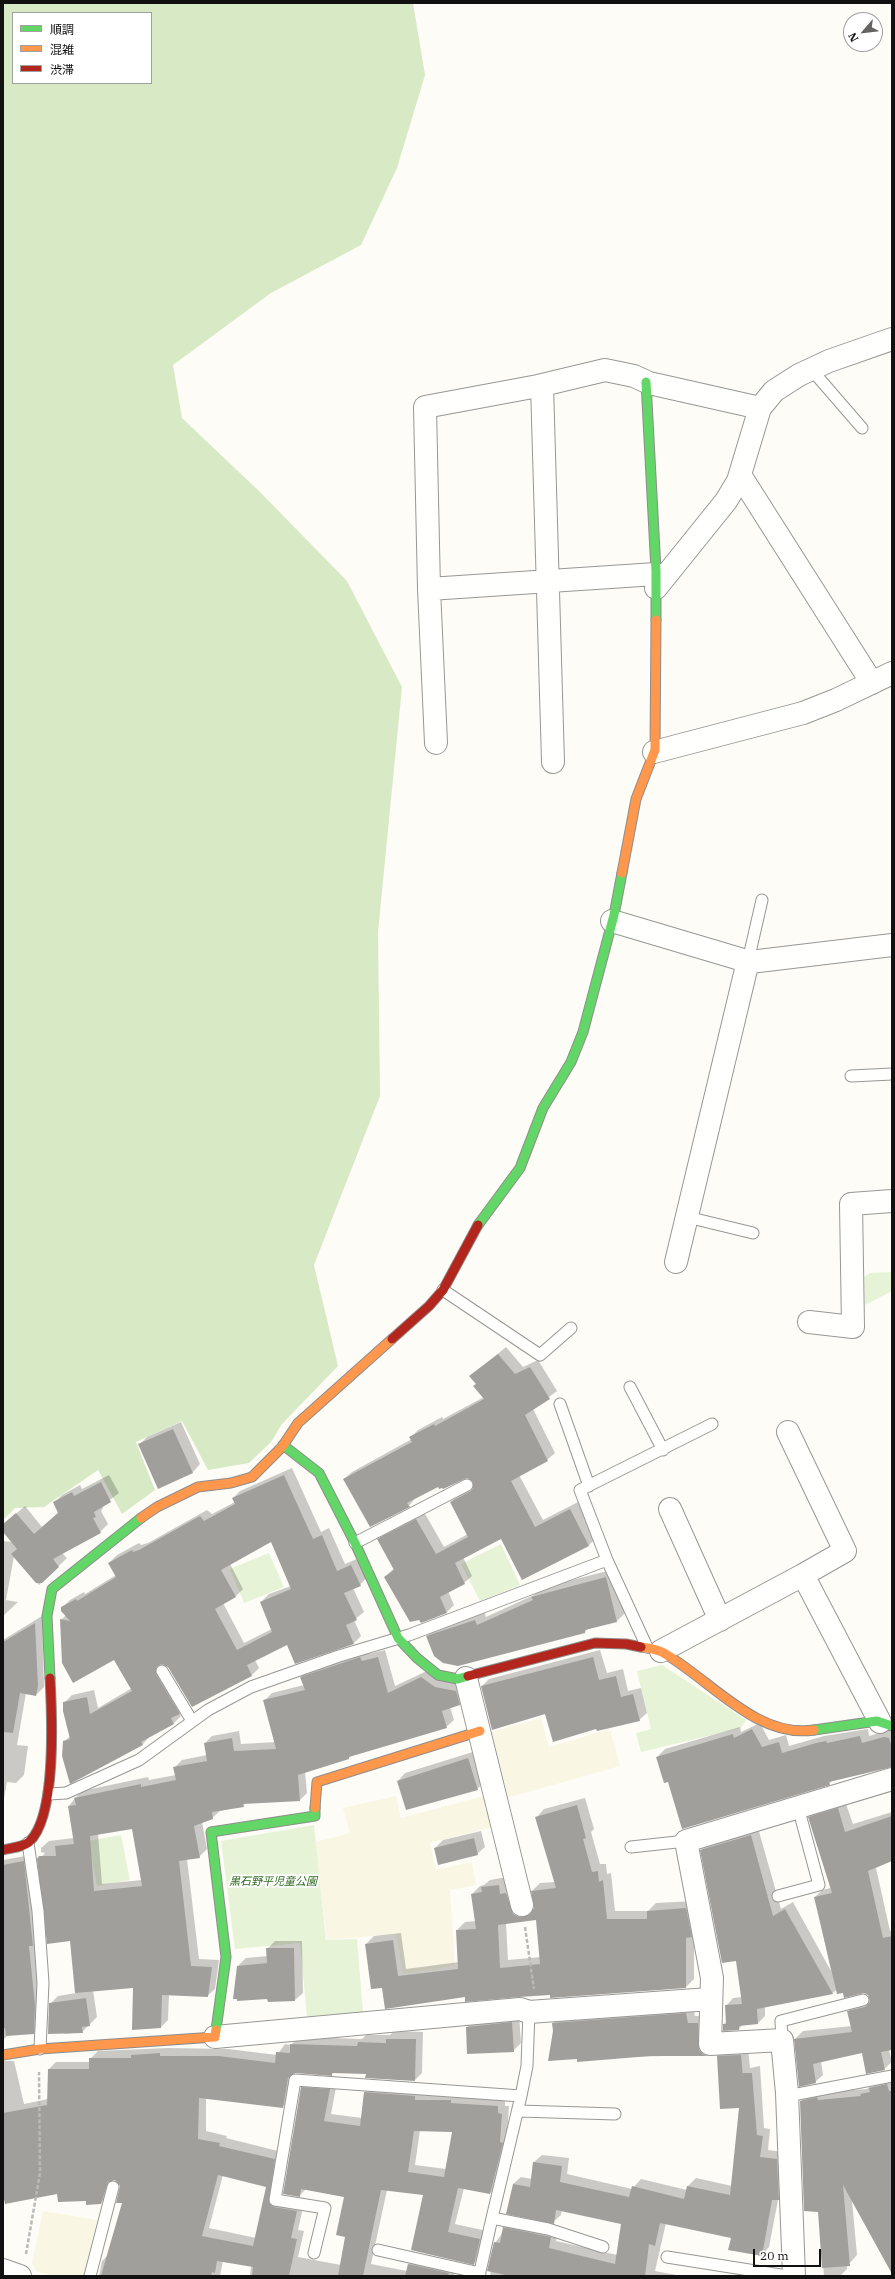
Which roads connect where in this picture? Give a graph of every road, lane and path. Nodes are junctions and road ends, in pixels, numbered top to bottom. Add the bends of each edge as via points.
1 (892, 339) edge
2 (811, 369) junction
3 (646, 382) junction
4 (542, 385) junction
5 (760, 408) junction
6 (862, 428) dead end
7 (740, 475) junction
8 (656, 581) junction
9 (547, 582) junction
10 (429, 589) junction
11 (892, 673) edge
12 (872, 683) junction
13 (436, 743) dead end
14 (654, 752) junction
15 (553, 762) dead end
16 (762, 900) dead end
17 (612, 921) junction
18 (892, 945) edge
19 (748, 961) junction
20 (892, 1074) edge
21 (851, 1076) dead end
22 (892, 1201) edge
23 (687, 1217) junction
24 (753, 1233) dead end
25 (676, 1262) dead end
26 (443, 1290) junction
27 (809, 1322) dead end
28 (570, 1328) dead end
29 (630, 1386) dead end
30 (560, 1404) dead end
31 (712, 1424) dead end
32 (788, 1432) dead end
33 (283, 1445) junction
34 (663, 1450) junction
35 (466, 1485) dead end
36 (589, 1486) junction
37 (670, 1509) dead end
38 (355, 1543) junction
39 (606, 1560) junction
40 (803, 1576) junction
41 (720, 1620) junction
42 (398, 1638) junction
43 (654, 1649) junction
44 (162, 1671) dead end
45 (466, 1678) junction
46 (192, 1721) junction
47 (886, 1724) edge
48 (480, 1731) junction
49 (892, 1779) edge
50 (48, 1794) junction
51 (798, 1807) junction
52 (686, 1841) junction
53 (28, 1843) junction
54 (630, 1848) dead end
55 (3, 1850) edge
56 (778, 1896) dead end
57 (522, 1905) joint
58 (710, 2000) junction
59 (863, 2000) dead end
60 (534, 2011) junction
61 (215, 2038) junction
62 (782, 2040) junction
63 (40, 2049) junction
64 (3, 2055) edge
65 (892, 2076) edge
66 (521, 2096) junction
67 (786, 2096) junction
68 (518, 2111) junction
69 (615, 2114) dead end
70 (113, 2187) dead end
71 (492, 2218) junction
72 (603, 2247) dead end
73 (378, 2250) dead end
74 (314, 2253) dead end
75 (668, 2256) dead end
76 (14, 2271) edge
77 (480, 2274) edge
78 (90, 2276) edge
79 (787, 2276) edge
80 (794, 2276) edge

1 - 2 street
2 - 5 street via 774,391
2 - 6 lane
3 - 4 street via 626,374 605,370
3 - 5 street
3 - 8 street
4 - 9 street
4 - 10 street via 424,407
5 - 7 street
7 - 8 street via 726,501
7 - 12 street
8 - 9 street
8 - 14 street
9 - 10 street
9 - 15 street
10 - 13 street
11 - 12 street
12 - 14 street via 803,713
14 - 17 street via 636,799
16 - 19 lane
17 - 19 street
17 - 26 street via 582,1032 571,1062 543,1108 520,1168 480,1222
18 - 19 street
19 - 23 street
20 - 21 lane
22 - 27 street via 851,1204 853,1327
23 - 24 lane
23 - 25 street
26 - 28 lane via 540,1354
26 - 33 street via 429,1306 298,1423
29 - 34 lane
30 - 36 lane
31 - 34 lane
32 - 40 street via 845,1551
33 - 38 street via 319,1473
33 - 50 street via 252,1477 232,1483 198,1487 157,1507 125,1529 52,1589 47,1616 51,1703
34 - 36 lane
35 - 38 lane
36 - 39 lane via 580,1490
37 - 41 street
38 - 42 street
39 - 42 lane
39 - 43 lane
40 - 41 street
40 - 47 street
41 - 43 street
42 - 45 street via 438,1675
42 - 46 lane via 251,1687
43 - 45 street via 626,1644 595,1643
43 - 47 street via 752,1716 790,1731
44 - 46 lane
45 - 48 street
46 - 50 lane via 139,1760 66,1793
48 - 57 street
48 - 61 street via 317,1782 315,1816 211,1832 226,1957
49 - 51 street
50 - 53 street via 37,1832
51 - 52 street
51 - 56 lane via 819,1885
52 - 54 lane
52 - 58 street via 705,1951 710,1961
53 - 55 street
53 - 63 lane via 38,1911 43,1977
57 - 60 path
58 - 60 street
58 - 62 street via 710,2044
59 - 62 lane via 781,2021
60 - 61 street via 520,2008
60 - 66 lane
61 - 63 street
62 - 67 street
63 - 64 street
63 - 76 path via 37,2092 40,2173
65 - 67 lane
66 - 68 lane
66 - 74 lane via 295,2080 275,2200 325,2208
67 - 80 street
68 - 69 lane
68 - 71 lane
70 - 78 lane
71 - 72 lane via 548,2230
71 - 77 lane
73 - 77 lane
75 - 79 lane

